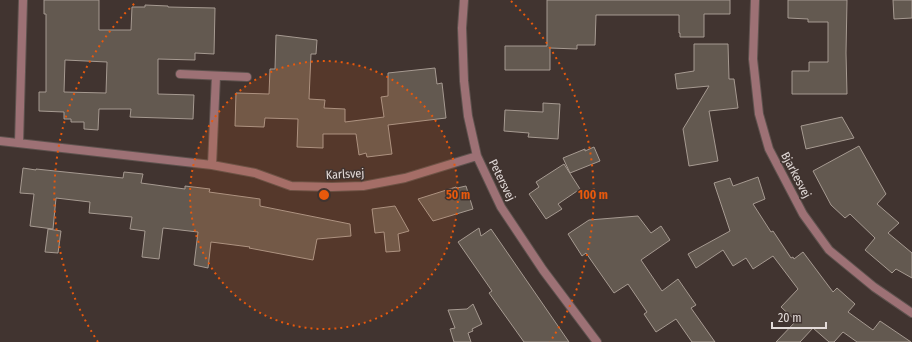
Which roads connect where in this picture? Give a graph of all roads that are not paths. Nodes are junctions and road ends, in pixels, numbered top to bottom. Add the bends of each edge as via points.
1 (23, 0) edge
2 (464, 0) edge
3 (755, 0) edge
4 (180, 74) dead end
5 (216, 76) junction
6 (247, 77) dead end
7 (0, 141) edge
8 (19, 143) junction
9 (477, 156) junction
10 (212, 165) junction
11 (912, 313) edge
12 (597, 342) edge

1 - 8 street
2 - 9 street, Petersvej via 464,81 468,116
3 - 11 street, Bjarkesvej via 753,59 759,114 769,149 803,214 829,250 874,287
4 - 5 street
5 - 6 street
5 - 10 street
7 - 8 street, Karlsvej
8 - 10 street, Karlsvej
9 - 10 street, Karlsvej via 405,178 363,186 291,186 255,173
9 - 12 street, Petersvej via 501,207 543,270

